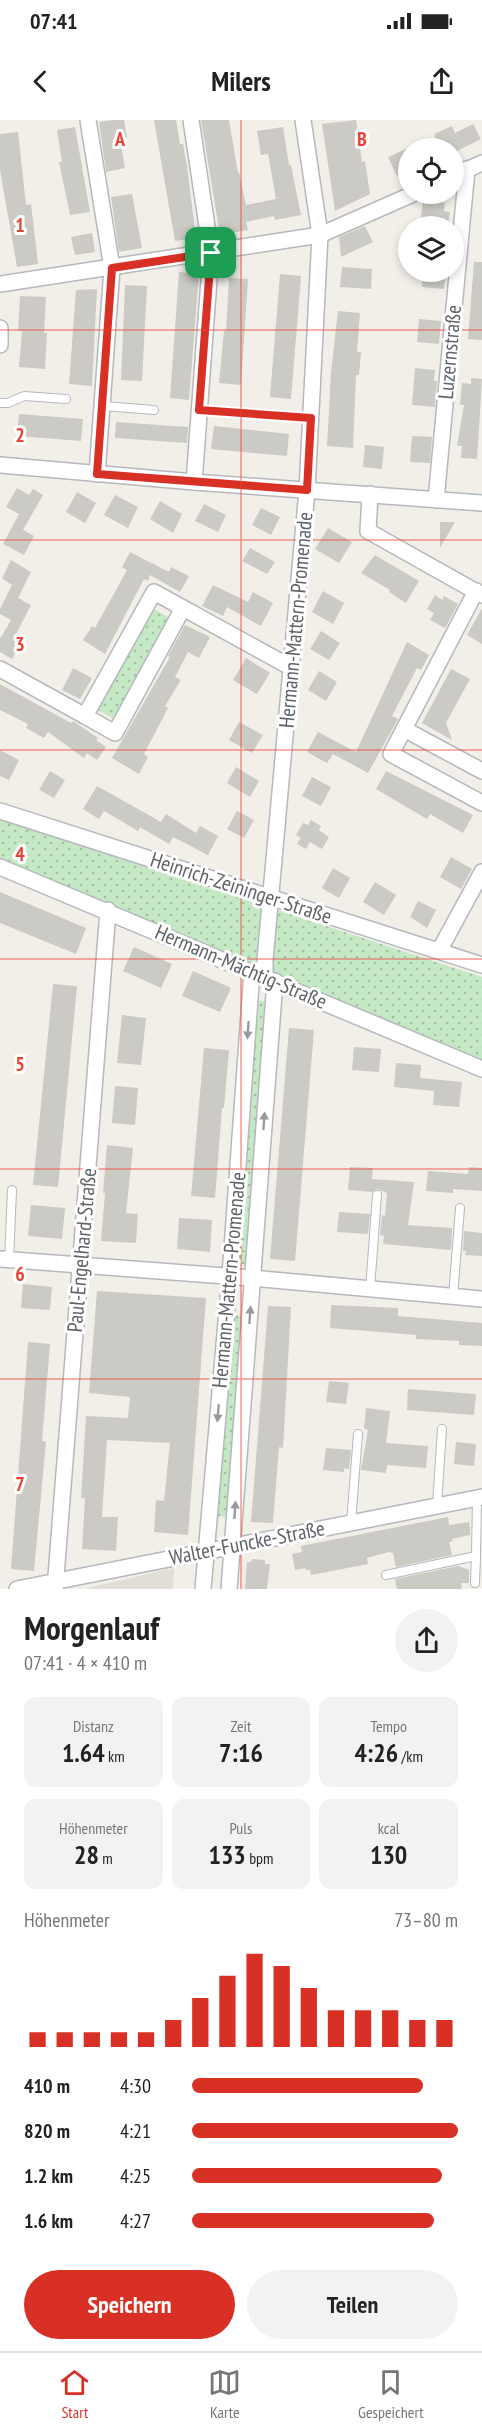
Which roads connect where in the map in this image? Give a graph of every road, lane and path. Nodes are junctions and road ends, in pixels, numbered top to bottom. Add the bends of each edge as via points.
1 (88, 120) edge
2 (191, 120) edge
3 (303, 120) edge
4 (482, 162) edge
5 (468, 169) junction
6 (464, 171) edge
7 (398, 201) edge
8 (320, 235) junction
9 (211, 253) junction
10 (112, 268) junction
11 (0, 284) edge
12 (0, 328) edge
13 (0, 345) edge
14 (66, 399) dead end
15 (0, 403) edge
16 (104, 406) junction
17 (153, 410) dead end
18 (199, 410) junction
19 (311, 418) junction
20 (0, 465) edge
21 (97, 474) junction
22 (194, 482) junction
23 (307, 490) junction
24 (370, 494) junction
25 (436, 500) junction
26 (482, 503) edge
27 (479, 593) edge
28 (183, 608) junction
29 (292, 668) junction
30 (0, 669) edge
31 (85, 716) junction
32 (404, 729) junction
33 (482, 771) edge
34 (482, 804) edge
35 (0, 812) edge
36 (0, 867) edge
37 (482, 872) edge
38 (271, 897) junction
39 (108, 910) junction
40 (439, 951) junction
41 (482, 965) edge
42 (264, 977) junction
43 (482, 1069) edge
44 (12, 1190) dead end
45 (377, 1195) dead end
46 (460, 1208) dead end
47 (4, 1260) edge
48 (80, 1267) junction
49 (230, 1276) junction
50 (252, 1278) junction
51 (370, 1290) junction
52 (453, 1297) junction
53 (482, 1299) edge
54 (442, 1429) dead end
55 (358, 1434) dead end
56 (480, 1497) edge
57 (436, 1505) junction
58 (351, 1522) junction
59 (232, 1546) junction
60 (206, 1552) junction
61 (476, 1556) junction
62 (386, 1575) dead end
63 (475, 1583) dead end
64 (55, 1585) edge
65 (17, 1589) edge
66 (203, 1589) edge
67 (229, 1589) edge

1 - 10 street
2 - 9 street
3 - 8 street, Hermann-Mattern-Promenade
4 - 5 street
5 - 6 street
5 - 25 street, Luzernstraße
7 - 8 street
8 - 9 street
8 - 19 street, Hermann-Mattern-Promenade
9 - 10 street
9 - 18 street
10 - 11 street
10 - 16 street
12 - 13 street
14 - 15 lane via 24,396
16 - 17 lane
16 - 21 street
18 - 19 lane
18 - 22 street
19 - 23 street, Hermann-Mattern-Promenade
20 - 21 street
21 - 22 street
22 - 23 street
23 - 24 street
23 - 29 street, Hermann-Mattern-Promenade
24 - 25 street
24 - 27 street via 368,531
25 - 26 street
27 - 32 street
28 - 29 street
28 - 31 street via 154,592
28 - 31 street via 115,733
29 - 38 street, Hermann-Mattern-Promenade
30 - 31 street
32 - 33 street
32 - 34 street via 391,754
35 - 38 street, Heinrich-Zeininger-Straße
36 - 39 street, Hermann-Mächtig-Straße
37 - 40 street
38 - 40 street, Heinrich-Zeininger-Straße
38 - 42 street, Hermann-Mattern-Promenade
39 - 42 street, Hermann-Mächtig-Straße
39 - 48 street, Paul-Engelhard-Straße
40 - 41 street, Heinrich-Zeininger-Straße
42 - 43 street, Hermann-Mächtig-Straße
42 -> 49 street, Hermann-Mattern-Promenade
50 -> 42 street, Hermann-Mattern-Promenade
44 - 47 lane
45 - 51 lane
46 - 52 lane
47 - 48 street
48 - 49 street
48 - 64 street, Paul-Engelhard-Straße
49 - 50 street
49 -> 60 street, Hermann-Mattern-Promenade
50 - 51 street
59 -> 50 street, Hermann-Mattern-Promenade
51 - 52 street
52 - 53 street
54 - 57 lane
55 - 58 lane
56 - 57 street, Walter-Funcke-Straße
56 - 61 lane, Walter-Funcke-Straße
57 - 58 street, Walter-Funcke-Straße
58 - 59 street, Walter-Funcke-Straße
59 - 60 street, Walter-Funcke-Straße
59 - 67 street, Hermann-Mattern-Promenade
60 - 64 street, Walter-Funcke-Straße
60 - 66 street, Hermann-Mattern-Promenade
61 - 62 lane
61 - 63 lane, Walter-Funcke-Straße
64 - 65 street, Walter-Funcke-Straße

